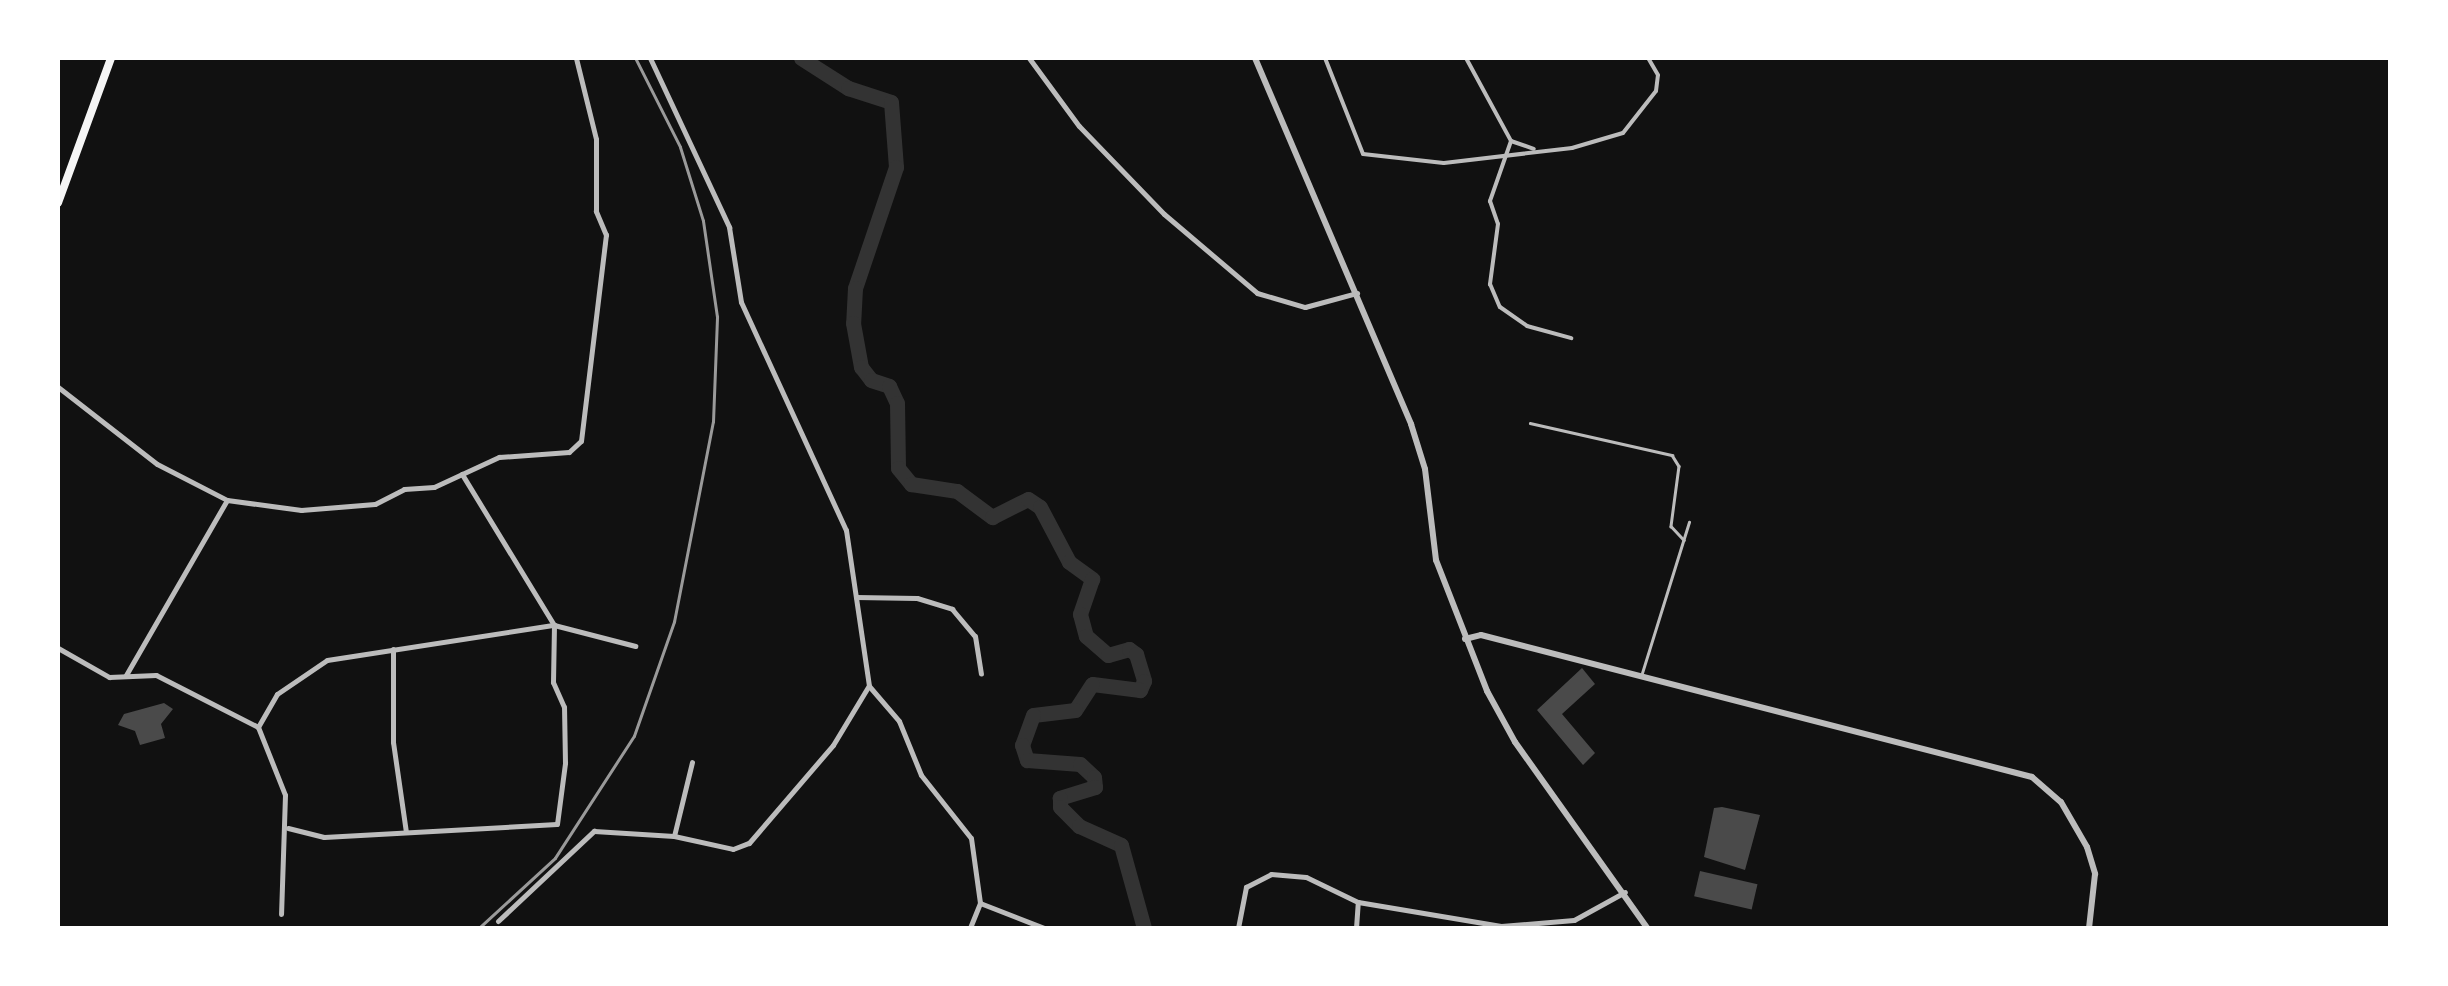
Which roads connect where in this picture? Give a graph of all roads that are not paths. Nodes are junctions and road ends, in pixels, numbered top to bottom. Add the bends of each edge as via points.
1 (111, 58) edge
2 (576, 58) edge
3 (650, 58) edge
4 (1029, 58) edge
5 (1255, 58) edge
6 (1325, 58) edge
7 (1466, 58) edge
8 (1648, 58) edge
9 (1511, 141) junction
10 (1536, 150) junction
11 (1507, 157) junction
12 (58, 203) edge
13 (1357, 293) junction
14 (1570, 338) dead end
15 (58, 387) edge
16 (1530, 423) dead end
17 (462, 474) junction
18 (227, 500) junction
19 (1689, 522) dead end
20 (1684, 540) junction
21 (856, 597) junction
22 (554, 626) junction
23 (1465, 640) junction
24 (635, 646) dead end
25 (58, 648) edge
26 (393, 649) junction
27 (981, 674) dead end
28 (1641, 675) junction
29 (123, 676) junction
30 (869, 686) junction
31 (258, 727) junction
32 (692, 762) dead end
33 (288, 828) junction
34 (406, 832) junction
35 (674, 836) junction
36 (1625, 892) junction
37 (1358, 902) junction
38 (980, 903) junction
39 (281, 914) dead end
40 (498, 921) dead end
41 (970, 928) edge
42 (1044, 928) edge
43 (1238, 928) edge
44 (1356, 928) edge
45 (1647, 928) edge
46 (2089, 928) edge

1 - 12 main road
2 - 17 street via 596,139 596,211 606,235 585,430 568,452 499,457
3 - 21 street via 730,226 741,302 846,530
4 - 13 street via 1079,126 1257,293 1305,307
5 - 13 street
6 - 11 street via 1363,154 1444,163
7 - 9 street
8 - 10 street via 1658,75 1656,91 1623,133
9 - 10 street
9 - 11 street
10 - 11 street
11 - 14 street via 1490,201 1498,224 1490,284 1500,306 1527,326
13 - 23 street via 1411,424 1436,560
15 - 18 street via 143,454
16 - 20 lane via 1672,456 1679,466 1672,526
17 - 18 street via 376,504 301,510
17 - 22 street
18 - 29 street via 135,666
19 - 20 lane
20 - 28 lane
21 - 27 street via 917,598 952,610 976,636
21 - 30 street
22 - 24 street
22 - 26 street
22 - 34 street via 553,682 564,708 566,763 557,824
23 - 28 street via 1481,635
23 - 36 street via 1515,742
25 - 29 street via 109,677
26 - 31 street via 327,660 277,694
26 - 34 street via 392,742
28 - 46 street via 2032,777 2061,802 2087,847 2095,874
29 - 31 street via 156,675
30 - 35 street via 833,745 749,843 718,847
30 - 38 street via 899,721 921,775 961,818 971,838
31 - 33 street via 284,795
32 - 35 street
33 - 34 street via 324,837
33 - 39 street
35 - 40 street via 594,831
36 - 37 street via 1574,920 1501,926
36 - 45 street
37 - 43 street via 1288,873 1256,879 1240,900
37 - 44 street
38 - 41 street
38 - 42 street

